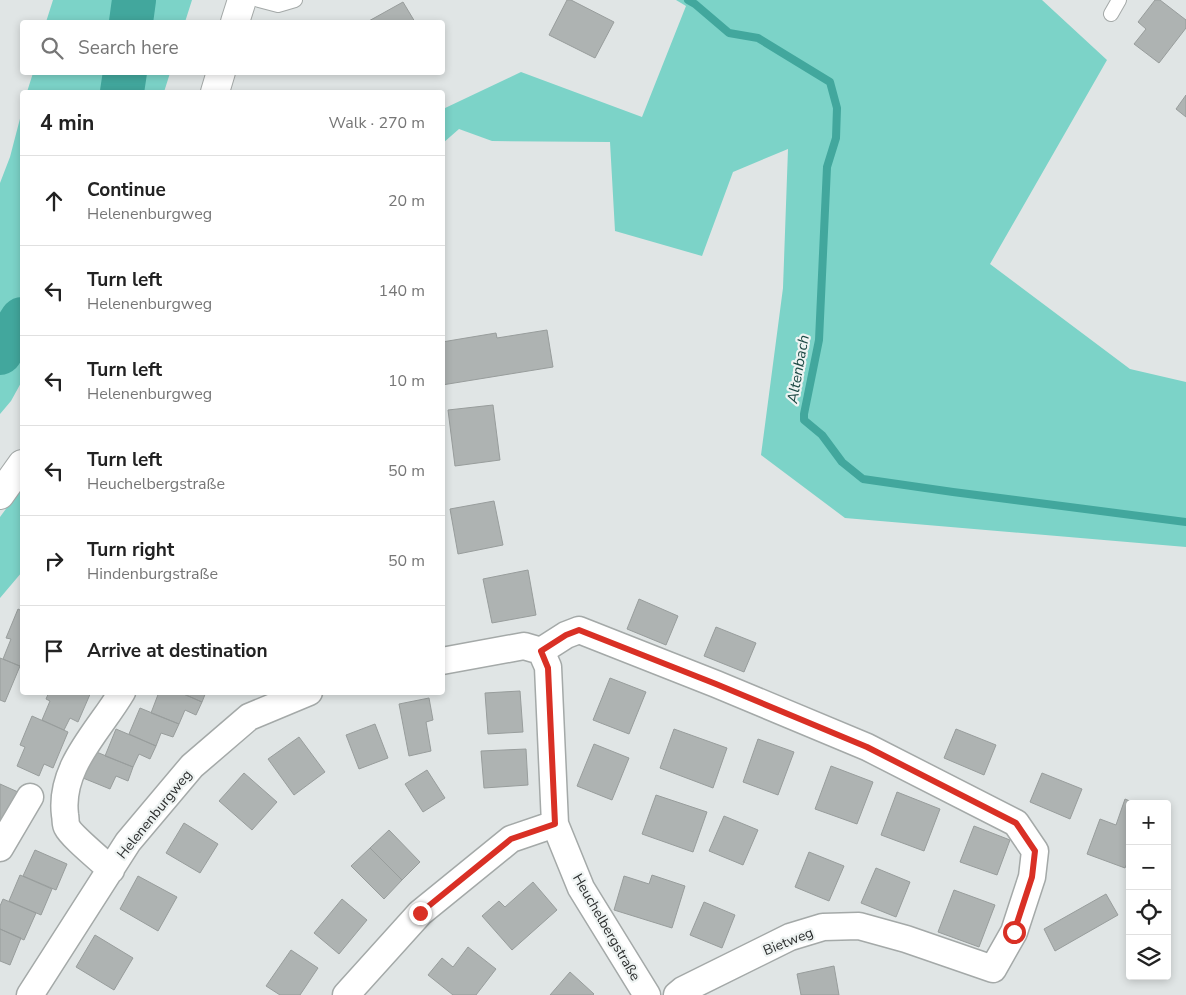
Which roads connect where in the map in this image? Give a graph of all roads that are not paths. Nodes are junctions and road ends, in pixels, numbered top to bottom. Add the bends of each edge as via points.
1 (242, 0) edge
2 (259, 0) edge
3 (295, 0) edge
4 (1119, 0) edge
5 (1111, 14) dead end
6 (237, 20) edge
7 (220, 75) edge
8 (215, 90) edge
9 (20, 467) edge
10 (0, 495) edge
11 (541, 651) junction
12 (445, 660) edge
13 (120, 695) edge
14 (300, 695) edge
15 (30, 797) dead end
16 (555, 824) junction
17 (0, 848) edge
18 (111, 870) junction
19 (30, 995) edge
20 (346, 995) edge
21 (647, 995) edge
22 (677, 995) edge

1 - 6 main road
2 - 3 lane via 278,5
4 - 5 lane
7 - 8 main road
9 - 10 main road
11 - 12 street via 524,646
11 - 16 street, Heuchelbergstraße via 548,668
11 - 22 street, Bietweg via 579,630 716,684 867,747 1016,823 1035,851 1032,877 1014,932 993,968 859,926 823,927 790,937
13 - 18 street via 83,748 65,788 64,805 67,827
14 - 18 street, Helenenburgweg via 249,717 192,766 128,842
15 - 17 street
16 - 20 street via 511,839 427,907
16 - 21 street, Heuchelbergstraße via 581,888
18 - 19 street, Helenenburgweg

